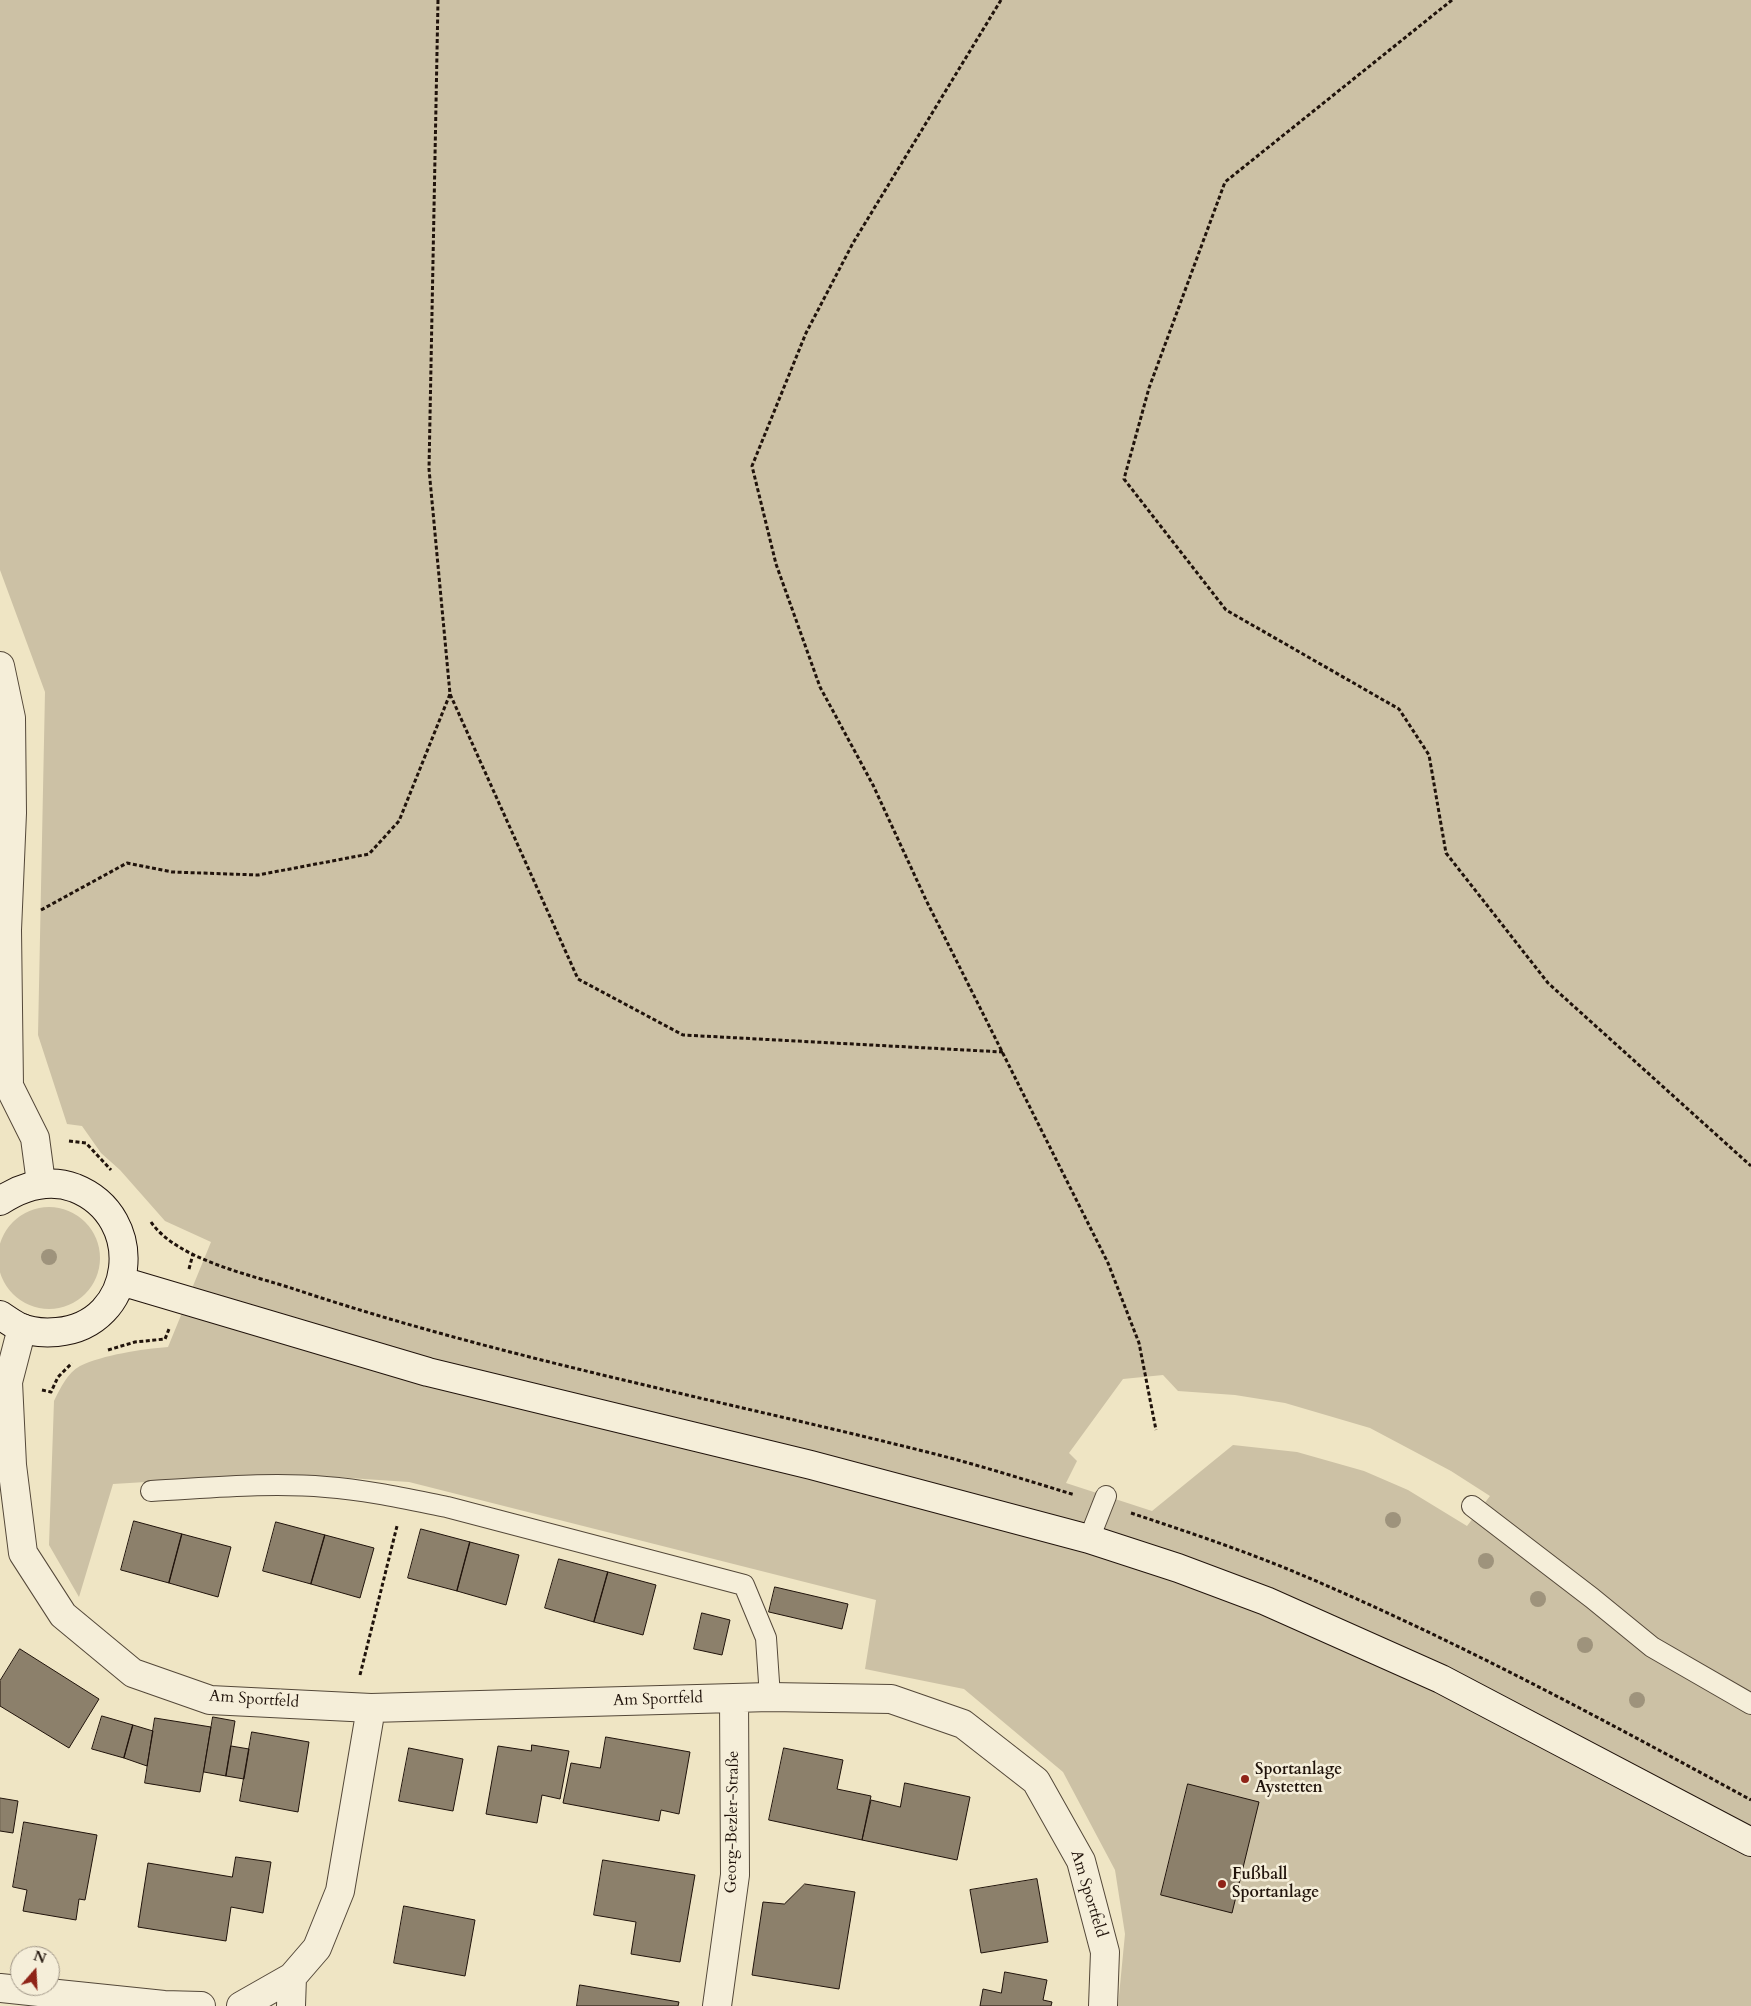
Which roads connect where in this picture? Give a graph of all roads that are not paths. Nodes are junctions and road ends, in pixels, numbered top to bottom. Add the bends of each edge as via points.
1 (0, 666) edge
2 (6, 718) edge
3 (4, 1086) edge
4 (41, 1183) junction
5 (0, 1201) edge
6 (121, 1281) junction
7 (11, 1322) edge
8 (151, 1490) dead end
9 (1106, 1496) dead end
10 (1472, 1506) dead end
11 (1089, 1539) junction
12 (770, 1697) junction
13 (734, 1698) junction
14 (1751, 1704) edge
15 (362, 1708) junction
16 (1751, 1842) edge
17 (292, 1977) junction
18 (0, 1988) edge
19 (201, 2006) edge
20 (241, 2006) edge
21 (291, 2006) edge
22 (717, 2006) edge
23 (1103, 2006) edge

1 - 2 street
2 - 3 street via 12,813 6,930
3 - 4 street via 35,1138
4 - 5 street via 17,1190
4 - 6 street via 66,1185 89,1194 108,1210 120,1232 124,1256
6 - 7 street via 110,1303 92,1320 69,1331 45,1333
6 - 11 street via 428,1372 811,1465
7 - 15 street, Am Sportfeld via 8,1382 12,1465 23,1553 63,1615 132,1673 210,1700
8 - 12 lane via 326,1487 403,1498 744,1585 766,1638
9 - 11 lane
10 - 14 lane via 1652,1647
11 - 16 street via 1266,1601 1441,1679
12 - 13 street, Am Sportfeld
12 - 23 street, Am Sportfeld via 891,1700 963,1724 1036,1782 1081,1861 1105,1952
13 - 15 street, Am Sportfeld
13 - 22 street, Georg-Bezler-Straße via 736,1875
15 - 17 street via 340,1890 317,1948
17 - 20 street
17 - 21 street
18 - 19 street

